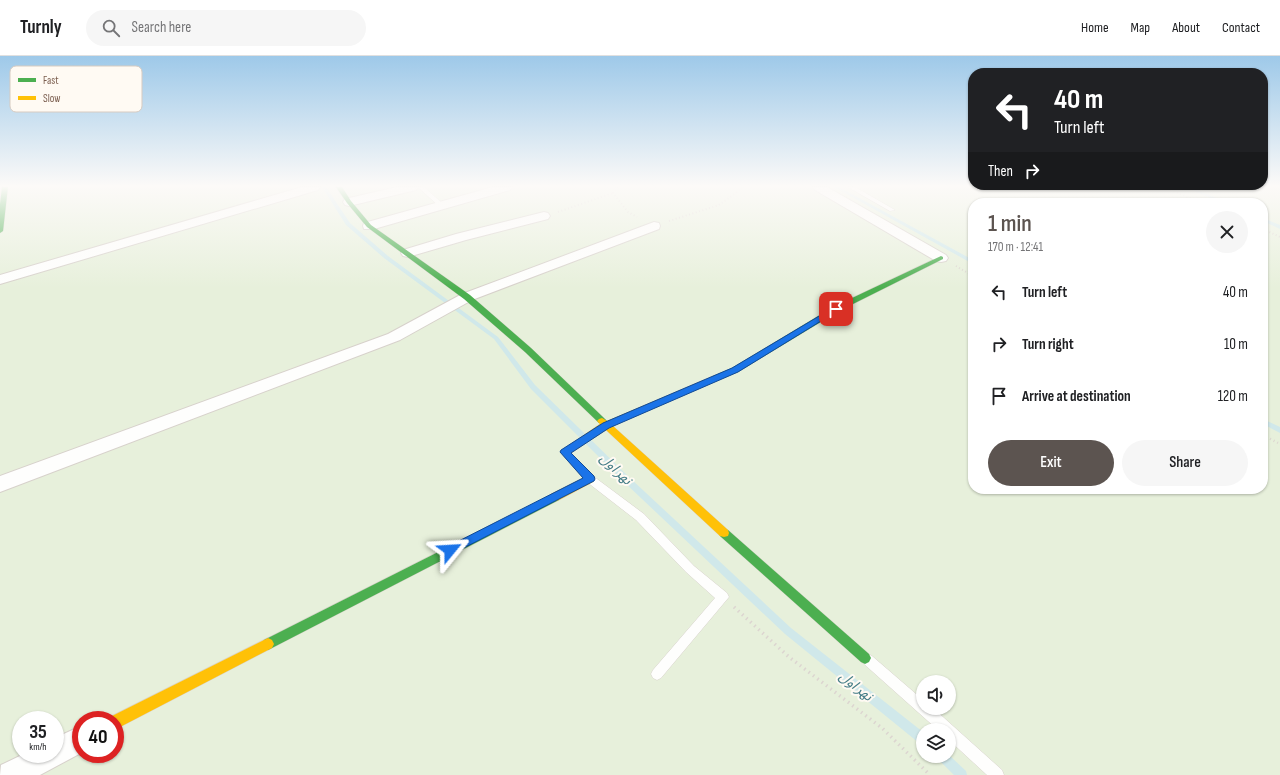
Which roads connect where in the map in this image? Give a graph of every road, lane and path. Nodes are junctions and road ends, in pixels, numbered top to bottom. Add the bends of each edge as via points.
1 (1, 221) edge
2 (199, 221) edge
3 (364, 221) edge
4 (389, 221) edge
5 (525, 221) edge
6 (644, 221) edge
7 (671, 221) edge
8 (877, 221) edge
9 (369, 226) junction
10 (654, 226) junction
11 (0, 231) edge
12 (1268, 231) edge
13 (1280, 237) edge
14 (408, 253) junction
15 (942, 258) joint
16 (0, 280) edge
17 (462, 299) junction
18 (606, 426) junction
19 (1268, 438) edge
20 (1280, 444) edge
21 (590, 479) junction
22 (0, 484) edge
23 (723, 597) junction
24 (865, 658) joint
25 (657, 674) dead end
26 (916, 702) edge
27 (931, 715) edge
28 (124, 717) edge
29 (939, 723) edge
30 (956, 738) edge
31 (34, 763) edge
32 (11, 775) edge
33 (930, 775) edge
34 (997, 775) edge

1 - 11 street
2 - 16 street
3 - 9 street
4 - 9 street
5 - 14 street via 461,236
6 - 10 path
7 - 10 path
8 - 15 street
9 - 14 street
10 - 17 street
12 - 13 path
14 - 17 street
15 - 18 street via 836,309 735,370
17 - 18 street via 528,350
17 - 22 street via 394,337
18 - 21 street via 564,452
18 - 24 street
19 - 20 path
21 - 23 lane via 640,517 690,569
21 - 28 street
23 - 25 lane
23 - 33 path via 789,657 882,728
24 - 26 lane
27 - 29 lane
30 - 34 lane
31 - 32 street

